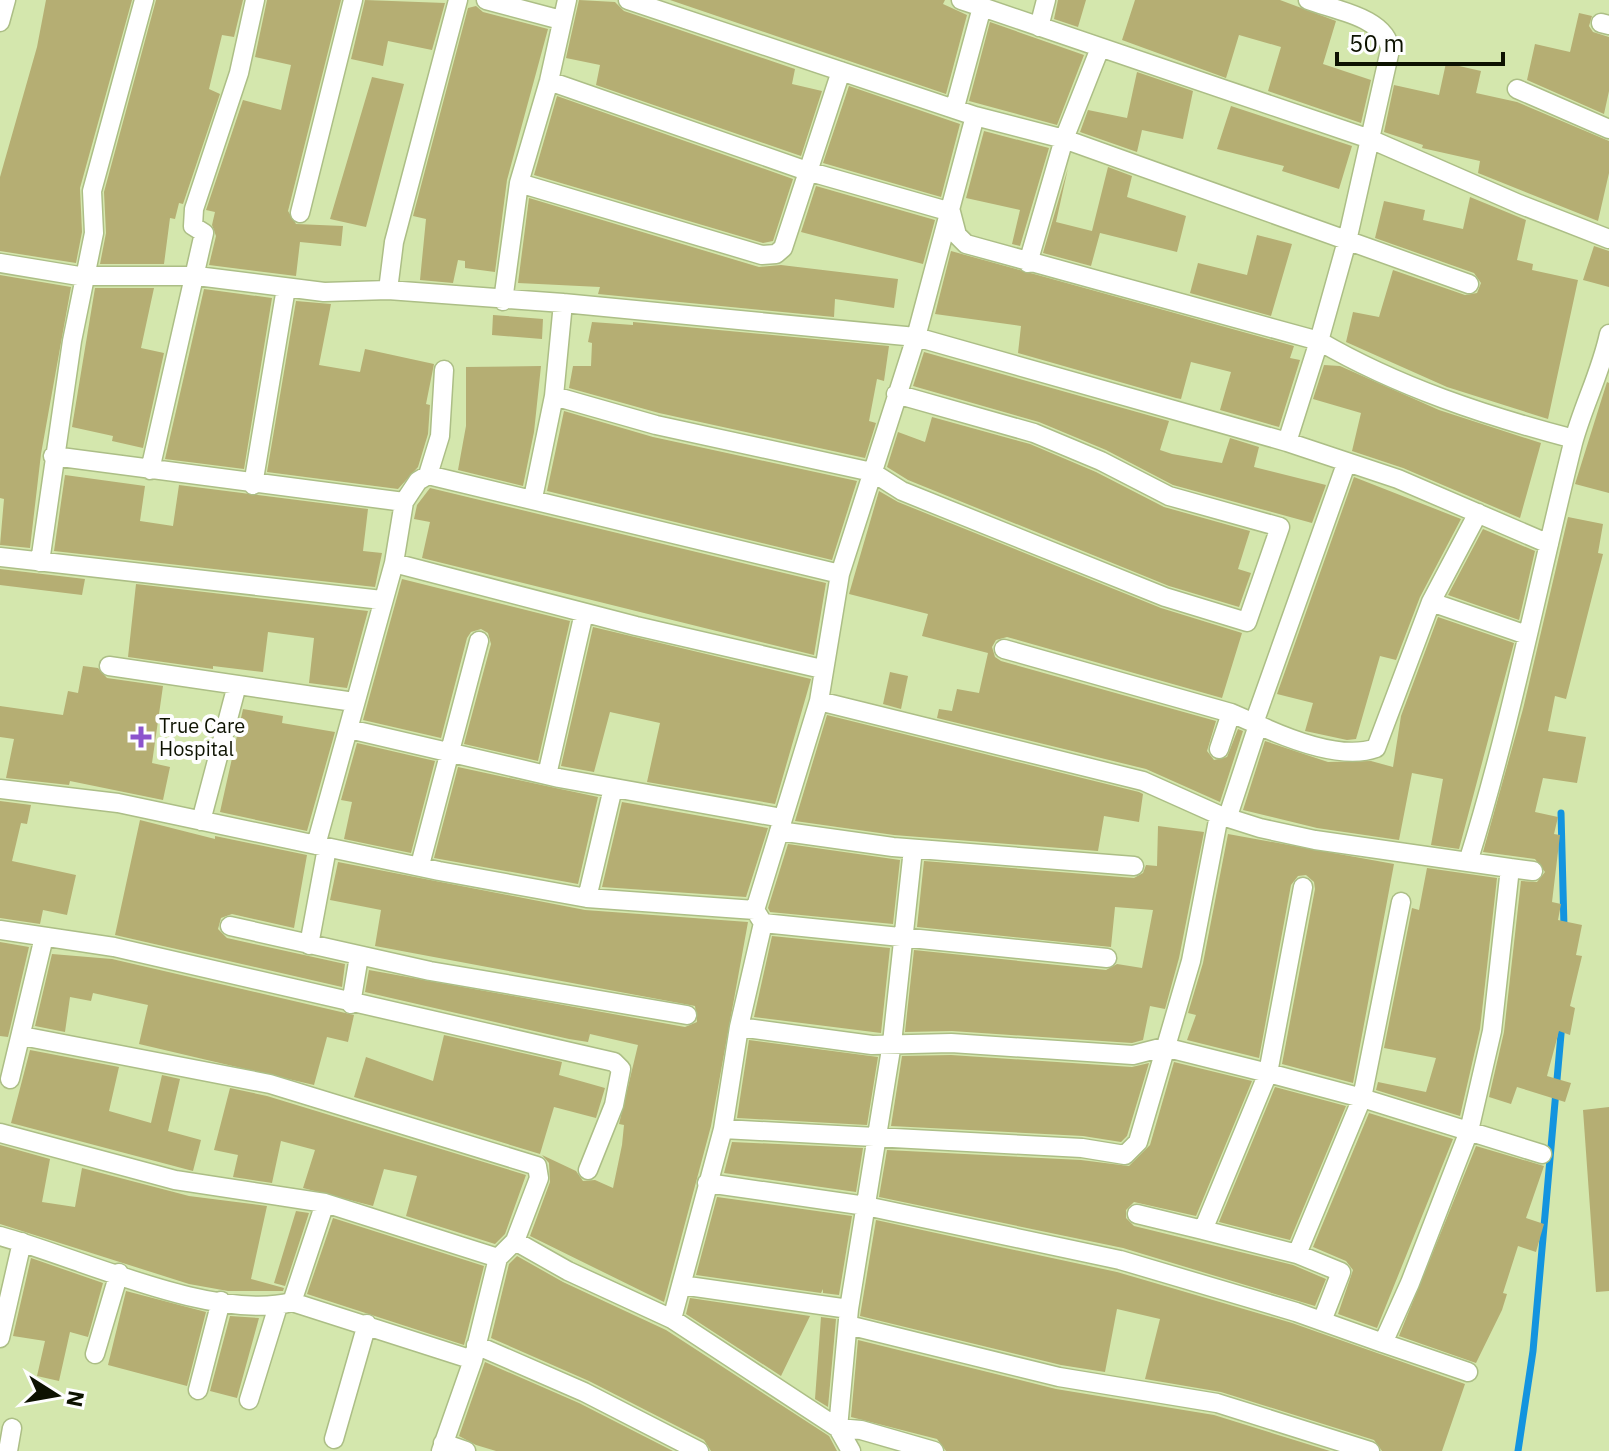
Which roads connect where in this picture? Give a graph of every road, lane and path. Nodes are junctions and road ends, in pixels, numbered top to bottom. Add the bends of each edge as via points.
1 (6, 0) edge
2 (144, 0) edge
3 (255, 0) edge
4 (353, 0) edge
5 (458, 0) edge
6 (486, 0) edge
7 (567, 0) edge
8 (628, 0) edge
9 (961, 0) edge
10 (1046, 0) edge
11 (1308, 0) edge
12 (982, 7) junction
13 (561, 20) junction
14 (0, 22) edge
15 (1039, 27) junction
16 (1100, 48) junction
17 (841, 71) junction
18 (549, 81) junction
19 (1517, 89) dead end
20 (955, 107) junction
21 (975, 116) junction
22 (1609, 129) edge
23 (1064, 139) junction
24 (1370, 139) junction
25 (807, 171) junction
26 (519, 183) junction
27 (951, 212) junction
28 (300, 213) dead end
29 (1609, 239) edge
30 (1347, 241) junction
31 (0, 263) edge
32 (1028, 263) junction
33 (87, 276) junction
34 (197, 276) junction
35 (1469, 284) dead end
36 (286, 288) junction
37 (388, 290) junction
38 (503, 301) junction
39 (563, 303) junction
40 (1609, 334) edge
41 (916, 337) junction
42 (1319, 341) junction
43 (444, 370) dead end
44 (896, 394) junction
45 (554, 396) junction
46 (1574, 439) junction
47 (1287, 442) junction
48 (53, 456) junction
49 (1346, 464) junction
50 (150, 470) junction
51 (872, 472) junction
52 (428, 475) junction
53 (253, 485) junction
54 (533, 498) junction
55 (404, 502) junction
56 (1478, 513) junction
57 (1549, 544) junction
58 (0, 557) edge
59 (40, 562) junction
60 (394, 563) junction
61 (840, 574) junction
62 (382, 600) junction
63 (1431, 602) junction
64 (584, 613) junction
65 (1527, 635) junction
66 (479, 641) dead end
67 (1004, 649) dead end
68 (109, 666) dead end
69 (822, 669) junction
70 (237, 685) junction
71 (819, 701) junction
72 (354, 702) junction
73 (1231, 713) junction
74 (1256, 724) junction
75 (349, 729) junction
76 (1219, 749) dead end
77 (450, 754) junction
78 (547, 775) junction
79 (613, 788) junction
80 (0, 789) edge
81 (1223, 815) junction
82 (201, 821) junction
83 (781, 824) junction
84 (322, 846) junction
85 (913, 849) junction
86 (1468, 862) junction
87 (420, 865) junction
88 (1134, 866) dead end
89 (1510, 868) junction
90 (1533, 871) dead end
91 (1303, 887) dead end
92 (587, 898) junction
93 (1401, 902) dead end
94 (759, 917) junction
95 (230, 926) dead end
96 (0, 930) edge
97 (44, 937) junction
98 (903, 939) junction
99 (309, 945) junction
100 (359, 956) junction
101 (1107, 958) dead end
102 (351, 1004) junction
103 (687, 1015) dead end
104 (739, 1027) junction
105 (22, 1036) junction
106 (892, 1043) junction
107 (1164, 1047) junction
108 (1268, 1073) junction
109 (10, 1079) dead end
110 (1362, 1098) junction
111 (723, 1129) junction
112 (1469, 1131) junction
113 (0, 1133) edge
114 (874, 1139) junction
115 (1542, 1154) dead end
116 (588, 1170) dead end
117 (707, 1183) junction
118 (325, 1203) junction
119 (866, 1206) junction
120 (1137, 1214) dead end
121 (1203, 1230) junction
122 (0, 1236) edge
123 (515, 1241) junction
124 (22, 1242) junction
125 (1297, 1254) junction
126 (498, 1258) junction
127 (119, 1273) junction
128 (681, 1285) junction
129 (221, 1301) junction
130 (285, 1304) junction
131 (848, 1317) junction
132 (672, 1319) junction
133 (1322, 1321) junction
134 (367, 1324) junction
135 (0, 1338) edge
136 (1383, 1343) junction
137 (474, 1353) junction
138 (95, 1354) dead end
139 (1468, 1372) dead end
140 (198, 1390) dead end
141 (249, 1400) dead end
142 (12, 1428) dead end
143 (838, 1428) junction
144 (334, 1439) dead end
145 (442, 1447) edge
146 (8, 1451) edge
147 (466, 1451) edge
148 (699, 1451) edge
149 (851, 1451) edge
150 (934, 1451) edge
151 (1370, 1451) edge

1 - 14 street
2 - 33 street via 92,191 94,233
3 - 34 street via 239,73 194,209 193,226 204,233
4 - 28 street
5 - 37 street via 394,242
6 - 13 street
7 - 13 street
8 - 17 street
9 - 12 street
10 - 15 street
11 - 24 street via 1374,25 1387,37 1389,60
12 - 15 street
12 - 20 street
13 - 18 street
15 - 16 street
16 - 23 street
16 - 24 street
17 - 20 street
17 - 25 street
18 - 25 street
18 - 26 street
19 - 22 street
20 - 21 street
21 - 23 street
21 - 27 street
23 - 30 street
23 - 32 street
24 - 29 street
24 - 30 street
25 - 26 street via 783,248 762,255
25 - 27 street
26 - 38 street
27 - 32 street via 957,235 966,244
27 - 41 street
30 - 35 street
30 - 42 street
31 - 33 street
32 - 42 street
33 - 34 street
33 - 48 street
34 - 36 street
34 - 50 street
36 - 37 street
36 - 53 street
37 - 38 street
38 - 39 street
39 - 41 street
39 - 45 street
40 - 46 street
41 - 44 street
41 - 47 street
42 - 46 street via 1361,366 1498,419
42 - 47 street
43 - 52 street via 440,436
44 - 51 street
44 - 51 street via 1034,433 1169,496 1280,527 1247,622 1165,597 902,491
45 - 51 street via 656,425
45 - 54 street
46 - 57 street
47 - 49 street
48 - 50 street
48 - 59 street
49 - 56 street via 1398,479
49 - 74 street
50 - 53 street
51 - 61 street
52 - 54 street
52 - 55 street
53 - 55 street
54 - 61 street
55 - 60 street
56 - 57 street
56 - 63 street
57 - 65 street
58 - 59 street
59 - 62 street
60 - 62 street
60 - 64 street
61 - 69 street
62 - 72 street
63 - 65 street
63 - 74 street via 1376,748 1326,748
64 - 69 street
64 - 78 street
65 - 86 street
66 - 77 street
67 - 73 street
68 - 70 street
69 - 71 street
70 - 72 street
70 - 82 street
71 - 81 street via 1143,781
71 - 83 street
72 - 75 street
73 - 74 street
73 - 76 street
74 - 81 street
75 - 77 street
75 - 84 street
77 - 78 street
77 - 87 street
78 - 79 street
79 - 83 street
79 - 92 street
80 - 82 street via 118,803
81 - 86 street via 1315,840
81 - 107 street via 1191,961
82 - 84 street
83 - 85 street
83 - 94 street
84 - 87 street
84 - 99 street
85 - 88 street
85 - 98 street
86 - 89 street
87 - 92 street
89 - 90 street
89 - 112 street via 1492,1031
91 - 108 street
92 - 94 street
93 - 110 street
94 - 98 street
94 - 104 street
95 - 99 street
96 - 97 street
97 - 102 street via 114,947
97 - 105 street
98 - 101 street
98 - 106 street
99 - 100 street
100 - 102 street
100 - 103 street
102 - 116 street via 614,1062 621,1069 614,1105
104 - 106 street via 872,1045
104 - 111 street
105 - 109 street
105 - 123 street via 270,1084 531,1163 540,1170 539,1178
106 - 107 street via 1133,1055
106 - 114 street
107 - 108 street
107 - 114 street via 1138,1142 1125,1155 1082,1148
108 - 110 street
108 - 121 street
110 - 112 street
110 - 125 street
111 - 114 street
111 - 117 street
112 - 115 street
112 - 136 street
113 - 118 street via 175,1180
114 - 119 street
117 - 119 street
117 - 128 street
118 - 126 street
118 - 130 street
119 - 131 street
119 - 133 street via 1120,1260
120 - 121 street
121 - 125 street
122 - 124 street
123 - 126 street
123 - 132 street
124 - 127 street
124 - 135 street
125 - 133 street via 1341,1272
126 - 137 street
127 - 129 street
127 - 138 street
128 - 131 street
128 - 132 street
129 - 130 street via 237,1307
129 - 140 street
130 - 134 street
130 - 141 street
131 - 143 street
131 - 151 street via 1059,1377 1217,1403
132 - 143 street
133 - 136 street
134 - 137 street
134 - 144 street
136 - 139 street
137 - 145 street
137 - 148 street via 622,1410
142 - 146 street
143 - 149 street
143 - 150 street
145 - 147 street

